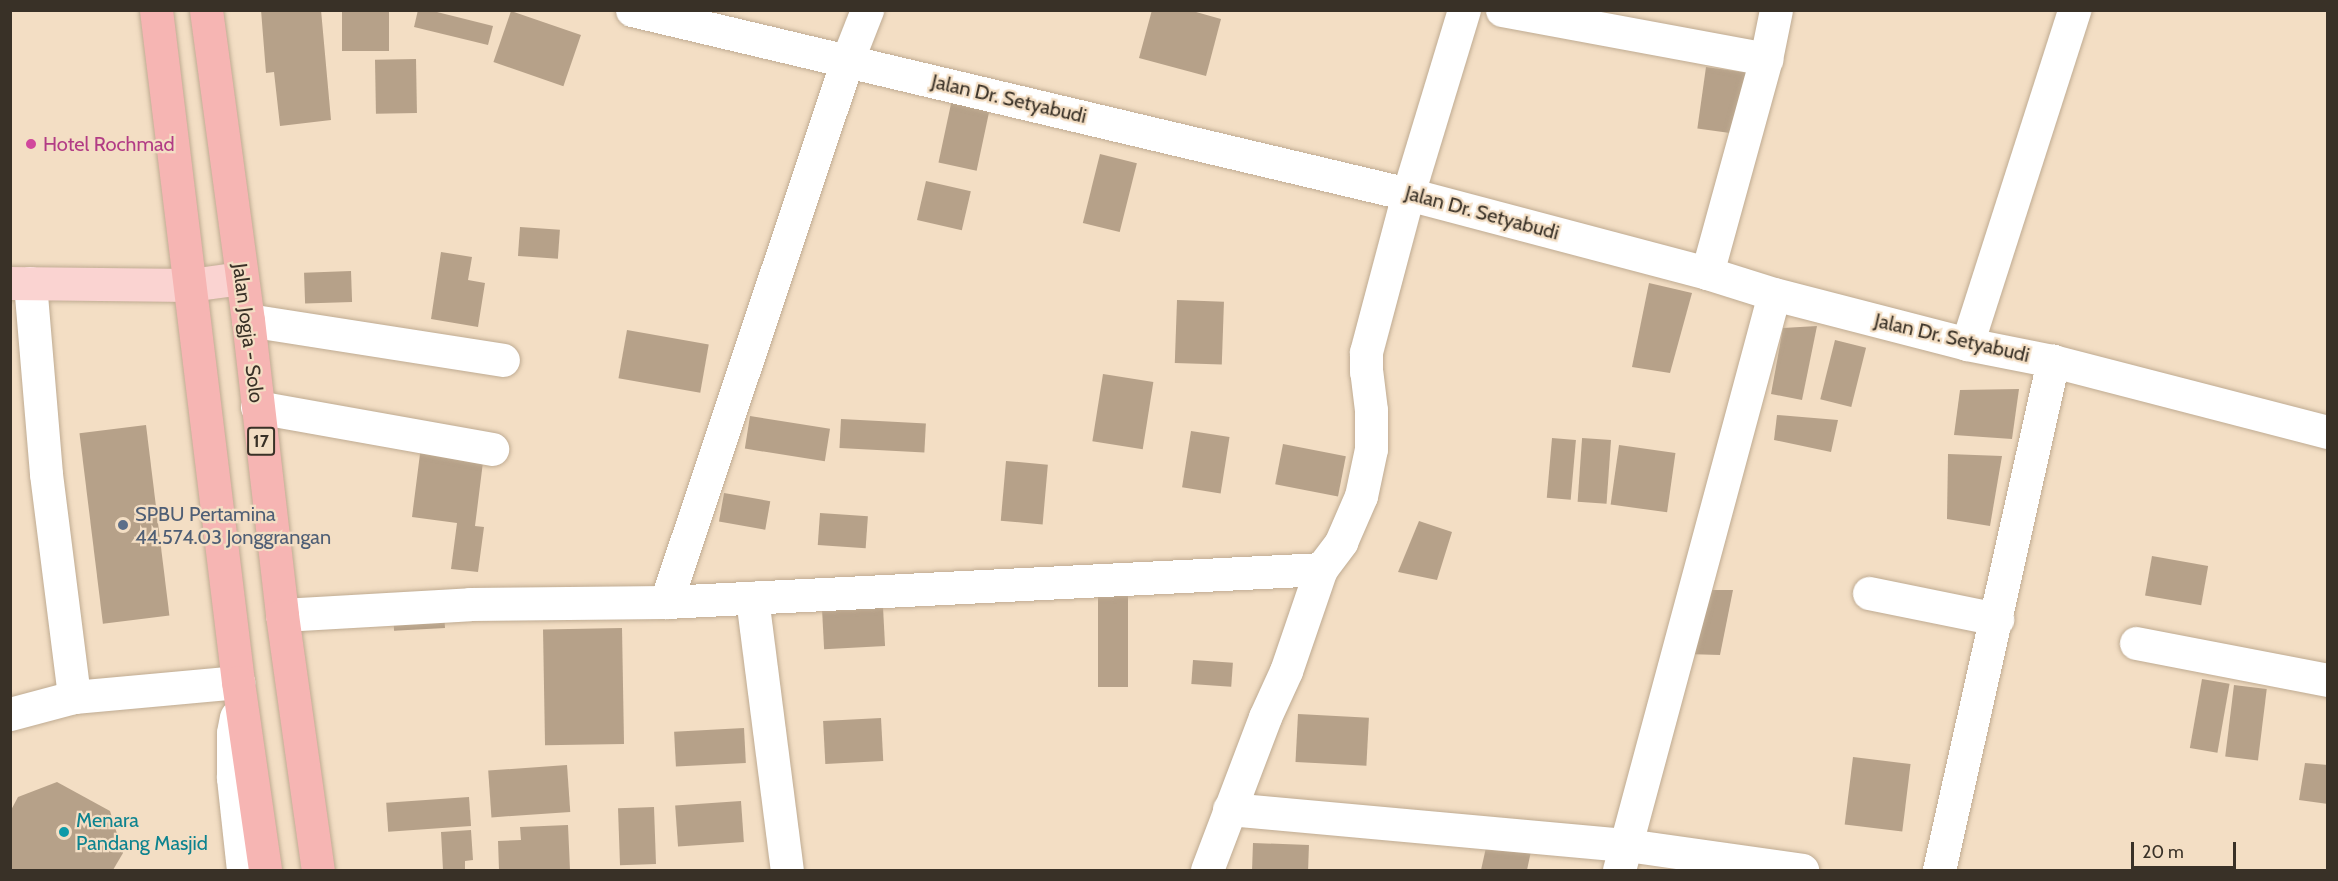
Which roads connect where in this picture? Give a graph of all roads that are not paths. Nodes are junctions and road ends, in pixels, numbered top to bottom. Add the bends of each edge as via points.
1 (156, 10) edge
2 (206, 10) edge
3 (632, 10) edge
4 (867, 10) edge
5 (1464, 10) edge
6 (1502, 10) edge
7 (1776, 10) edge
8 (2074, 10) edge
9 (1766, 59) junction
10 (847, 61) junction
11 (1408, 194) junction
12 (1707, 273) junction
13 (242, 278) junction
14 (20, 283) edge
15 (190, 285) junction
16 (1774, 294) junction
17 (248, 320) junction
18 (1967, 344) junction
19 (503, 360) dead end
20 (2053, 361) junction
21 (257, 407) junction
22 (2328, 432) edge
23 (492, 449) dead end
24 (1321, 569) junction
25 (1869, 593) dead end
26 (752, 598) junction
27 (666, 602) junction
28 (282, 615) junction
29 (1997, 619) junction
30 (2136, 643) dead end
31 (2328, 680) edge
32 (239, 688) junction
33 (74, 696) junction
34 (10, 714) edge
35 (1229, 809) junction
36 (1623, 858) edge
37 (1785, 869) edge
38 (243, 870) edge
39 (265, 870) edge
40 (318, 870) edge
41 (788, 870) edge
42 (1207, 870) edge
43 (1939, 870) edge

1 - 15 highway
2 - 13 highway, Jalan Jogja - Solo / 17
3 - 10 street, Jalan Dr. Setyabudi
4 - 10 street
5 - 11 street
6 - 9 street
7 - 9 street
8 - 18 street
9 - 12 street
10 - 11 street, Jalan Dr. Setyabudi
10 - 27 street
11 - 12 street, Jalan Dr. Setyabudi
11 - 24 street via 1366,352 1371,449 1361,496 1341,542
12 - 16 street, Jalan Dr. Setyabudi
13 - 15 main road
13 - 17 highway, Jalan Jogja - Solo / 17
14 - 15 main road
14 - 33 street
15 - 32 highway
16 - 18 street, Jalan Dr. Setyabudi
16 - 36 street
17 - 19 street
17 - 21 highway, Jalan Jogja - Solo / 17
18 - 20 street, Jalan Dr. Setyabudi
20 - 22 street, Jalan Dr. Setyabudi
20 - 29 street
21 - 23 street
21 - 28 highway, Jalan Jogja - Solo / 17
24 - 26 street
24 - 35 street via 1286,671
25 - 29 street
26 - 27 street
26 - 41 street
27 - 28 street via 470,604
28 - 40 highway, Jalan Jogja - Solo / 17
29 - 43 street
30 - 31 street
32 - 33 street
32 - 38 street via 232,754
32 - 39 highway
33 - 34 street
35 - 36 street
35 - 42 street
36 - 37 street

